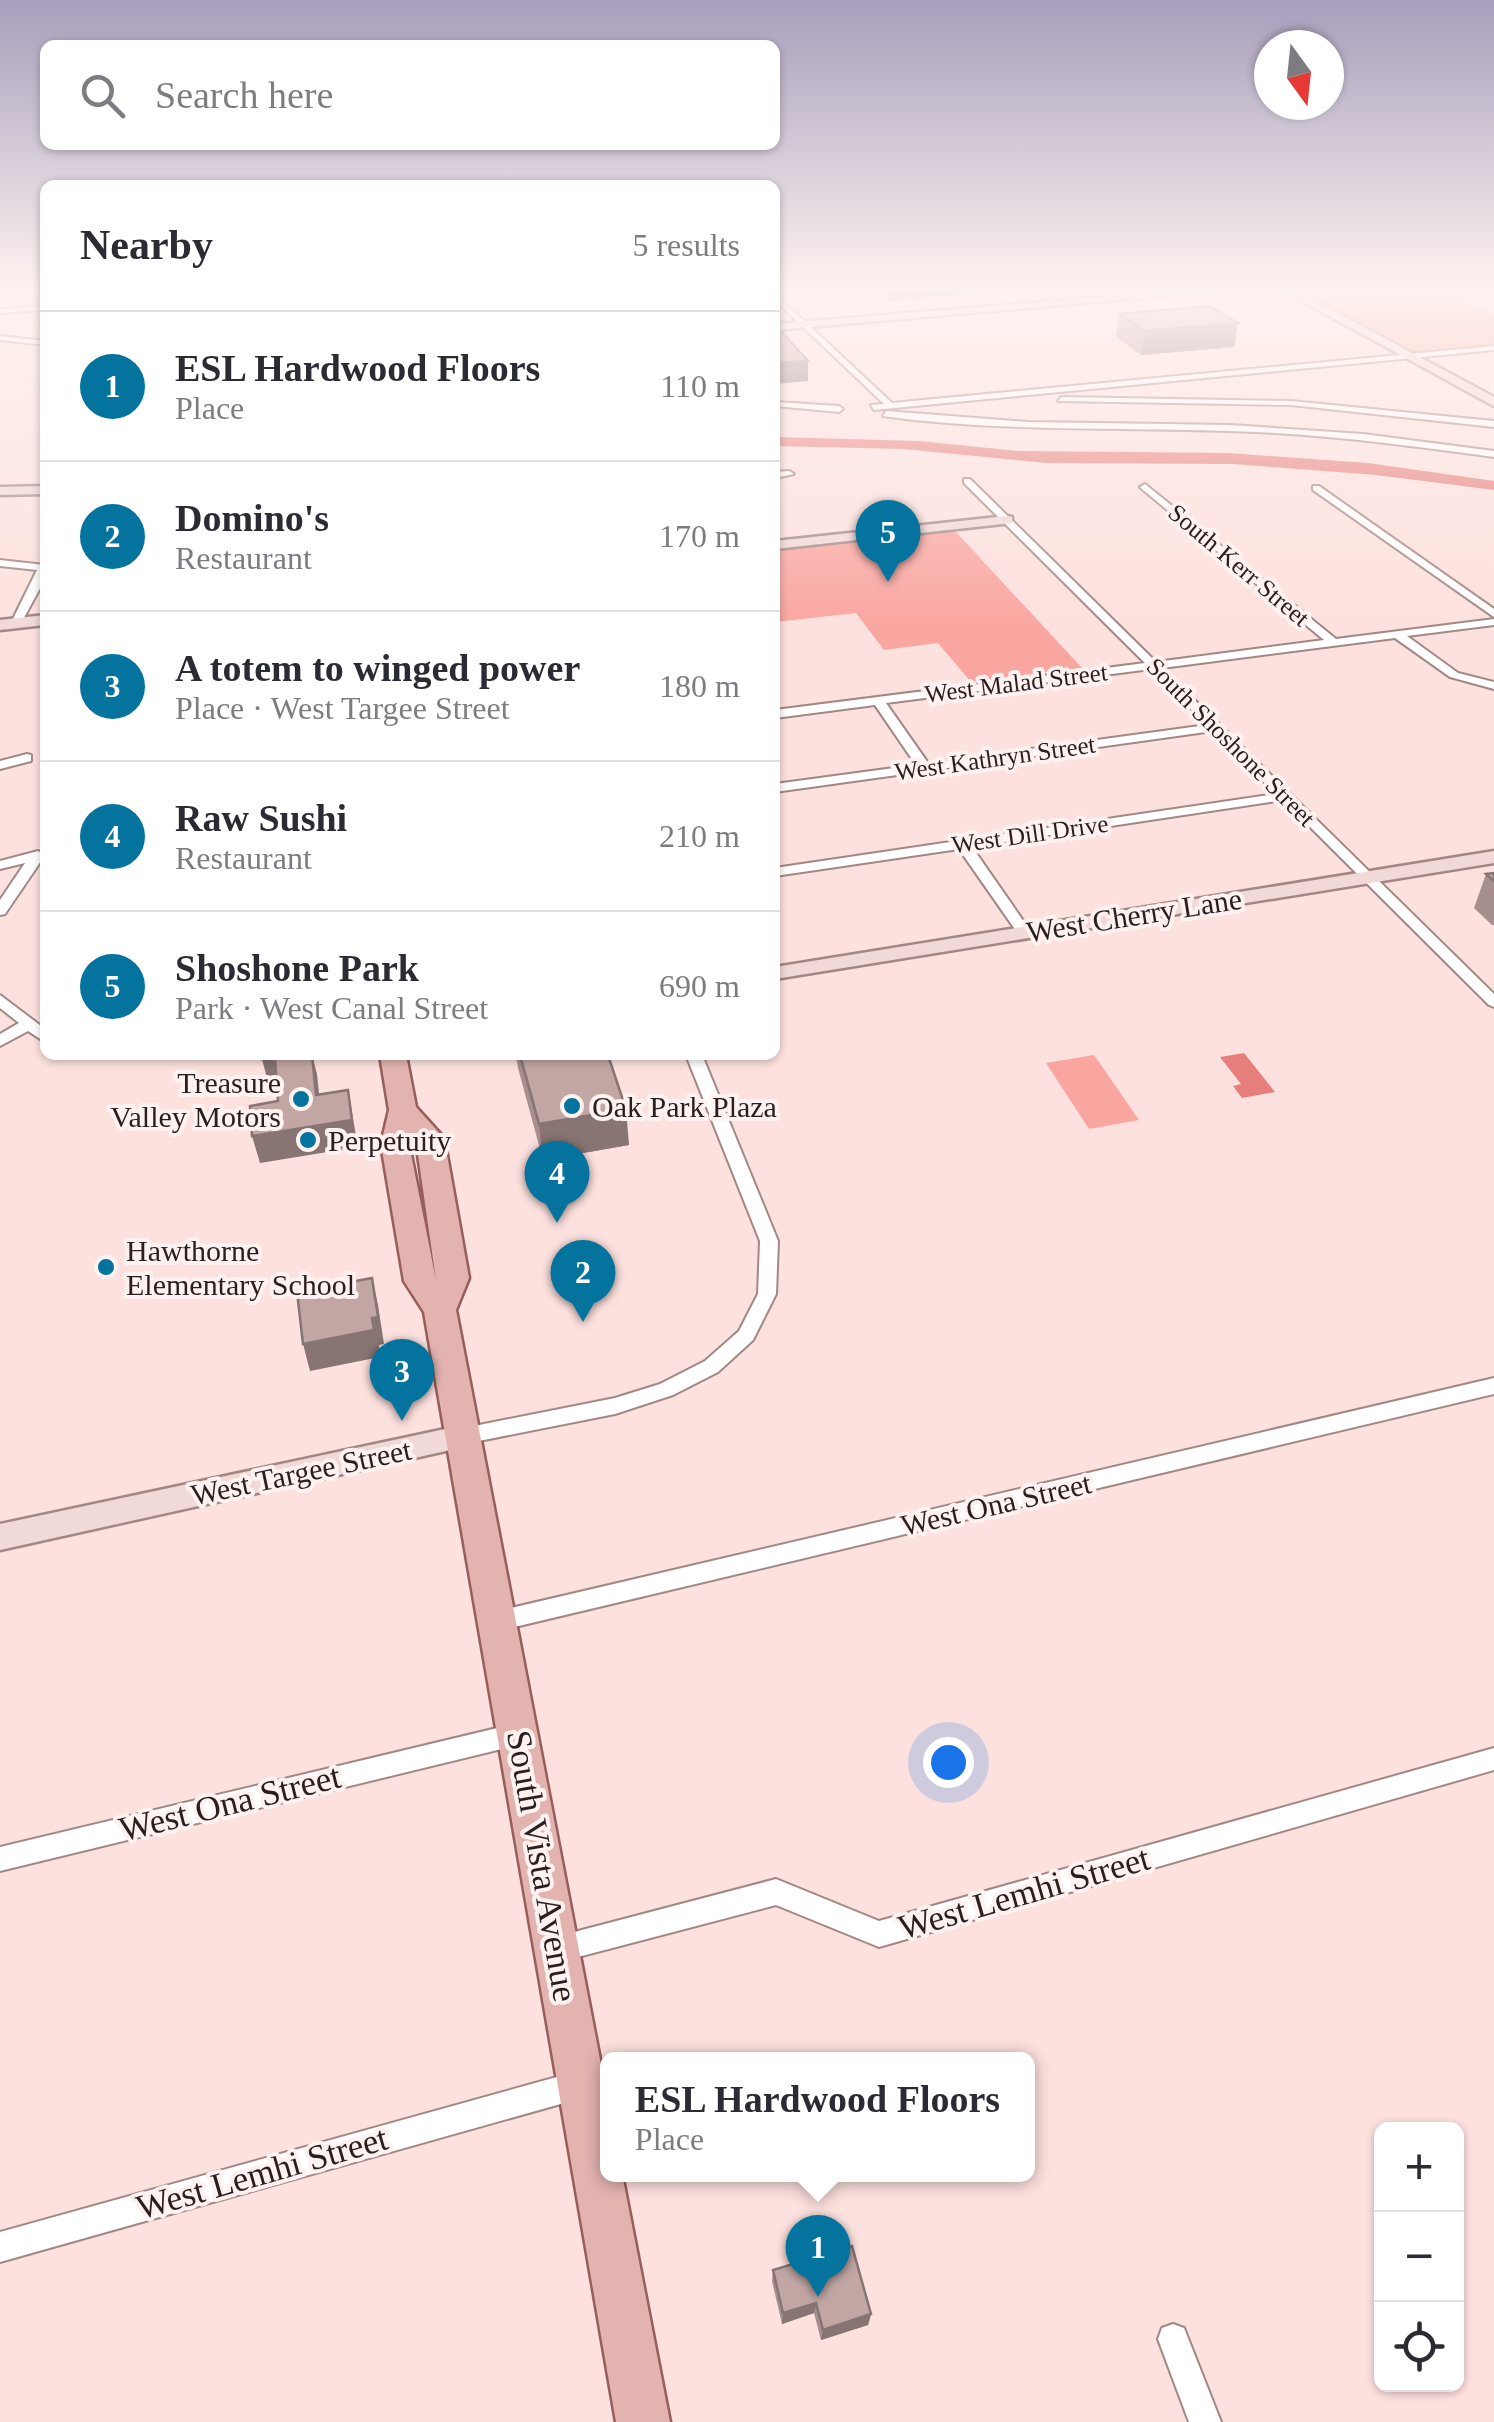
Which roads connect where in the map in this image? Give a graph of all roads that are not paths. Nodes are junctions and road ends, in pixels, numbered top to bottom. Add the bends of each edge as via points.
1 (886, 401) edge
2 (932, 401) edge
3 (1253, 401) edge
4 (780, 404) edge
5 (890, 405) junction
6 (839, 409) dead end
7 (1494, 424) edge
8 (1494, 454) edge
9 (789, 474) dead end
10 (780, 475) edge
11 (967, 481) dead end
12 (1144, 487) dead end
13 (1316, 488) dead end
14 (40, 490) edge
15 (0, 491) edge
16 (1007, 520) junction
17 (780, 545) edge
18 (0, 563) edge
19 (40, 567) edge
20 (40, 577) edge
21 (1494, 614) edge
22 (40, 621) edge
23 (1494, 622) edge
24 (8, 624) edge
25 (1396, 634) junction
26 (1333, 642) junction
27 (1154, 666) junction
28 (1494, 686) edge
29 (878, 701) junction
30 (780, 713) edge
31 (1216, 727) junction
32 (27, 758) dead end
33 (0, 765) edge
34 (925, 768) junction
35 (780, 787) edge
36 (1285, 796) junction
37 (963, 844) junction
38 (40, 854) edge
39 (1494, 857) edge
40 (0, 865) edge
41 (780, 871) edge
42 (1367, 877) junction
43 (0, 911) edge
44 (1024, 932) junction
45 (780, 972) edge
46 (0, 1000) edge
47 (1494, 1002) edge
48 (27, 1026) junction
49 (40, 1034) edge
50 (0, 1041) edge
51 (394, 1060) edge
52 (696, 1060) edge
53 (1494, 1386) edge
54 (464, 1436) junction
55 (0, 1537) edge
56 (498, 1621) junction
57 (518, 1734) junction
58 (1494, 1759) edge
59 (0, 1859) edge
60 (558, 1950) junction
61 (582, 2084) junction
62 (0, 2247) edge
63 (1174, 2339) dead end
64 (643, 2422) edge
65 (1205, 2422) edge

1 - 5 street
2 - 5 street
3 - 7 street
4 - 6 street
5 - 8 street via 873,410 1029,425 1362,437
9 - 10 street
11 - 16 street, South Shoshone Street
12 - 26 street, South Kerr Street
13 - 21 street
14 - 15 street
16 - 17 street
16 - 27 street, South Shoshone Street
18 - 19 street
20 - 24 street
22 - 24 street
23 - 25 street, West Malad Street
25 - 26 street, West Malad Street
25 - 28 street via 1439,668
26 - 27 street, West Malad Street
27 - 29 street, West Malad Street
27 - 31 street, South Shoshone Street
29 - 30 street, West Malad Street
29 - 34 street
31 - 34 street, West Kathryn Street
31 - 36 street, South Shoshone Street
32 - 33 street
34 - 35 street, West Kathryn Street
36 - 37 street, West Dill Drive
36 - 42 street, South Shoshone Street
37 - 41 street, West Dill Drive
37 - 44 street
38 - 40 street
38 - 43 street
39 - 42 street, West Cherry Lane
42 - 44 street, West Cherry Lane
42 - 47 street, South Shoshone Street
44 - 45 street, West Cherry Lane
46 - 48 street
48 - 49 street
48 - 50 street
51 - 54 main road, South Vista Avenue via 403,1110 396,1144 420,1280 440,1310
52 - 54 street, West Targee Street via 769,1241 774,1272 754,1329 714,1367 684,1383
53 - 56 street, West Ona Street
54 - 55 street, West Targee Street
54 - 56 main road, South Vista Avenue
56 - 57 main road, South Vista Avenue
57 - 59 street, West Ona Street
57 - 60 main road, South Vista Avenue
58 - 60 street, West Lemhi Street via 880,1934 776,1892
60 - 61 main road, South Vista Avenue
61 - 62 street, West Lemhi Street
61 - 64 main road, South Vista Avenue
63 - 65 street

